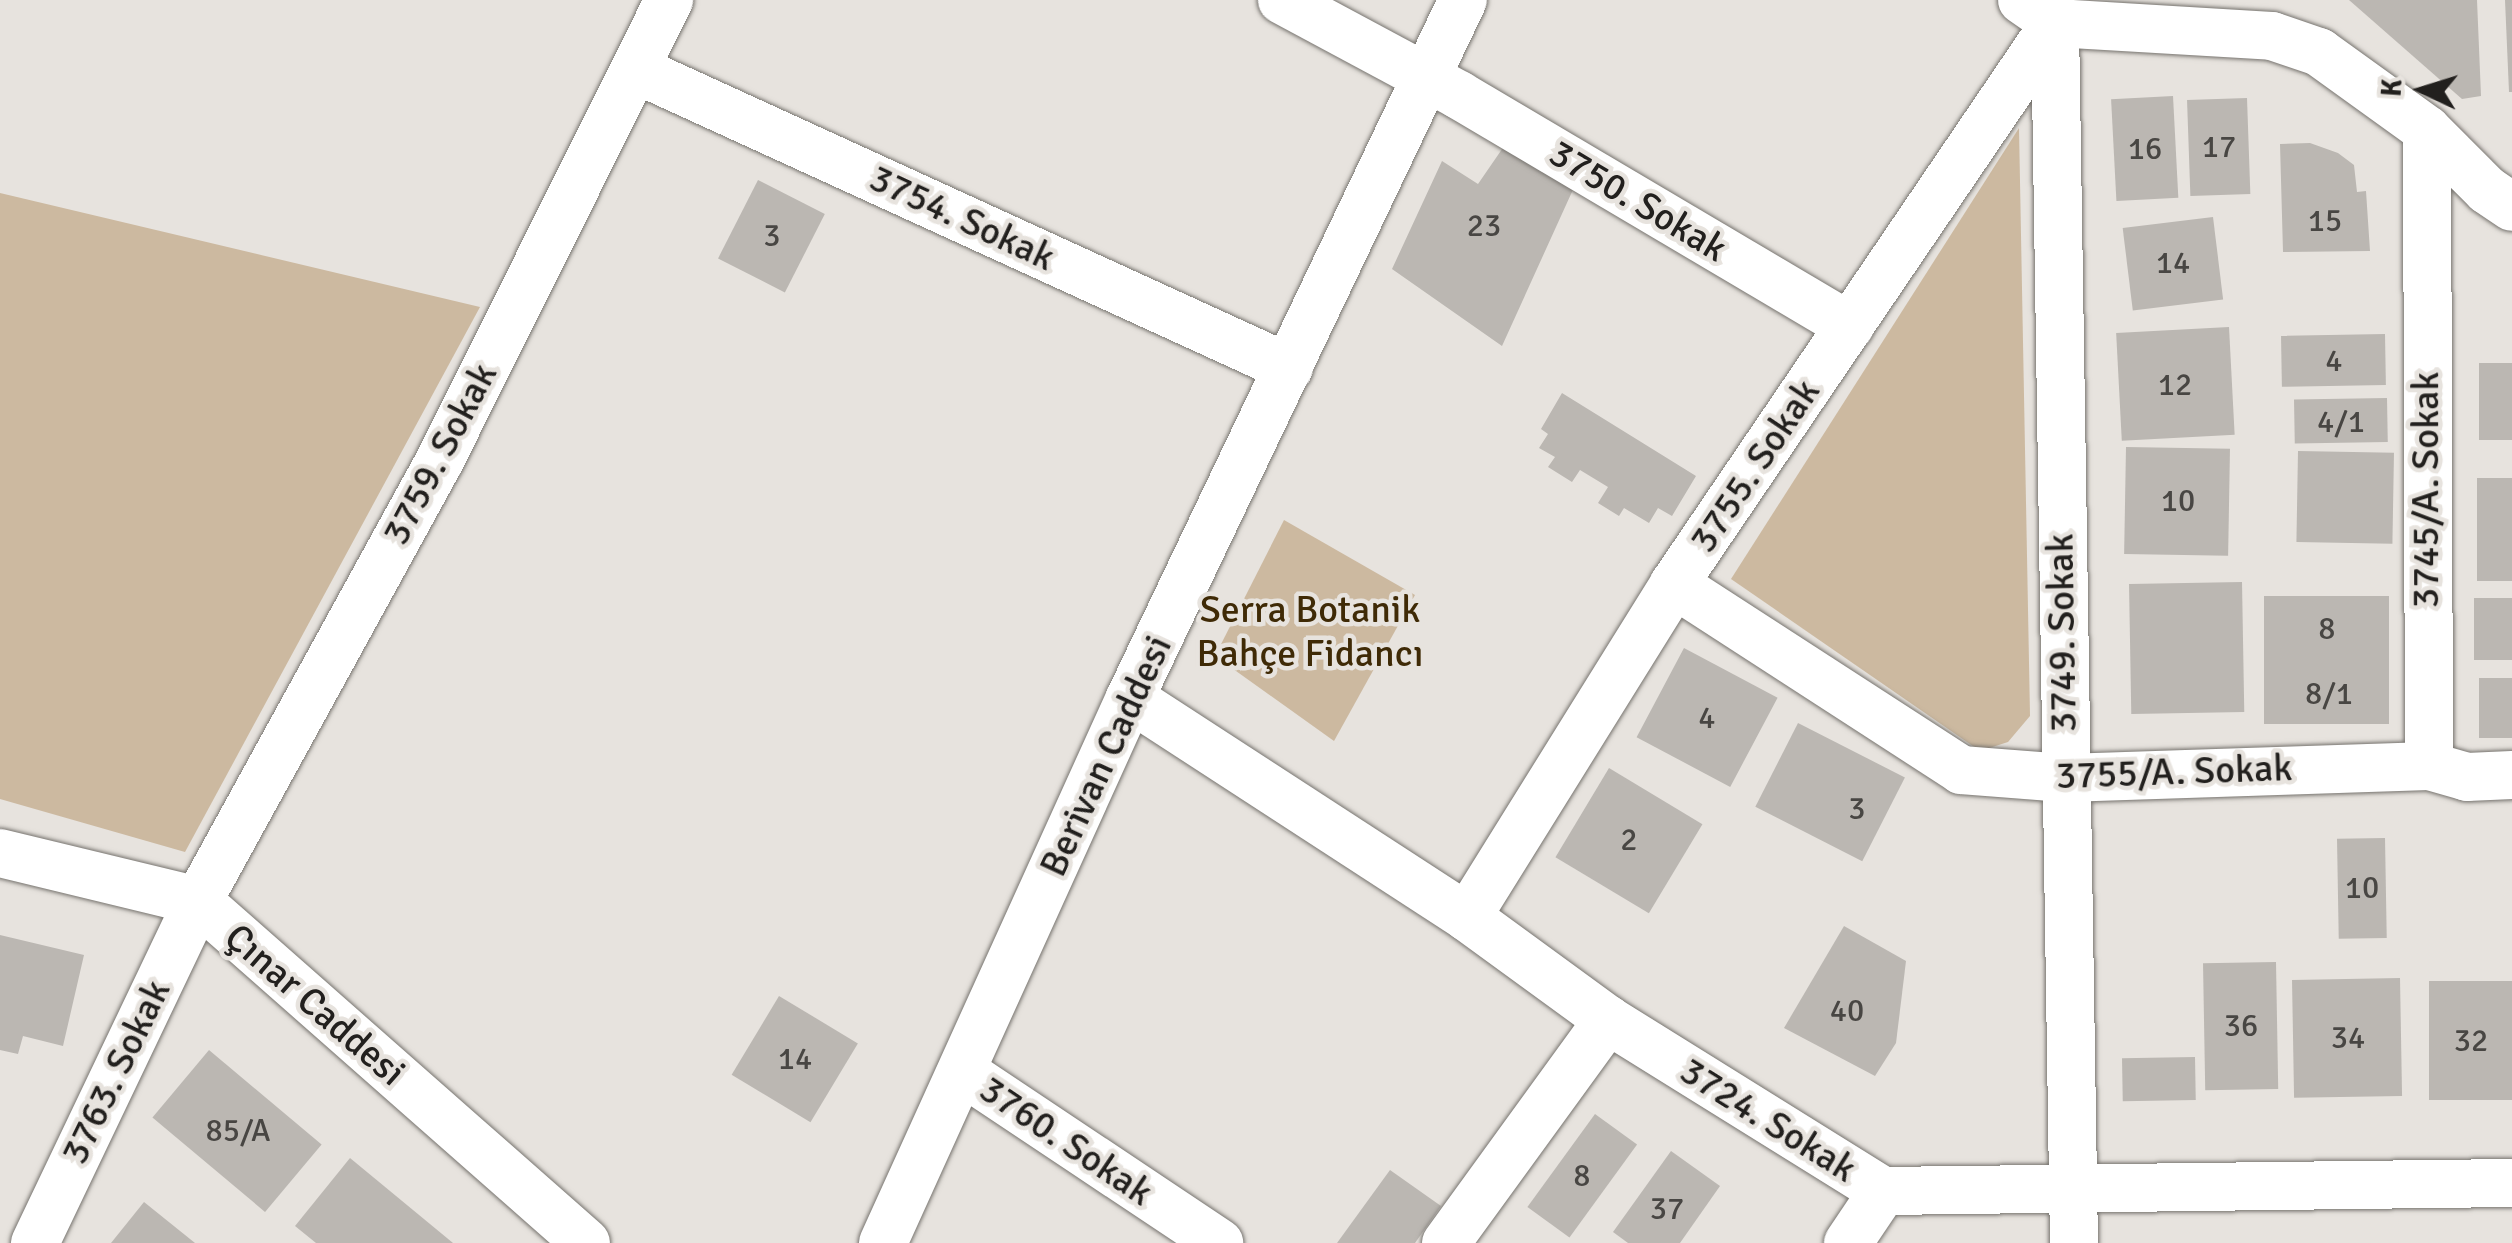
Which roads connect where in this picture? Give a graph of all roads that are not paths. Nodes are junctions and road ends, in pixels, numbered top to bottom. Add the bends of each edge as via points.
1 (669, 0) edge
2 (1282, 0) edge
3 (1462, 0) edge
4 (2038, 11) edge
5 (2272, 18) edge
6 (635, 69) junction
7 (1425, 76) junction
8 (2427, 130) junction
9 (2512, 207) edge
10 (1850, 326) junction
11 (1289, 368) junction
12 (1674, 584) junction
13 (1130, 698) junction
14 (2429, 766) junction
15 (2512, 775) edge
16 (2064, 778) junction
17 (0, 853) edge
18 (198, 901) junction
19 (1467, 917) junction
20 (1608, 1020) junction
21 (963, 1072) junction
22 (2512, 1183) edge
23 (1882, 1191) junction
24 (2075, 1191) junction
25 (34, 1243) edge
26 (586, 1243) edge
27 (883, 1243) edge
28 (1219, 1243) edge
29 (1446, 1243) edge
30 (1848, 1243) edge
31 (2074, 1243) edge

1 - 6 street, 3759. Sokak
2 - 7 street, 3750. Sokak
3 - 7 street, Berivan Caddesi
4 - 5 street
4 - 10 street, 3755. Sokak
4 - 16 street, 3749. Sokak
5 - 8 street
6 - 11 street, 3754. Sokak
6 - 18 street, 3759. Sokak via 440,460
7 - 10 street, 3750. Sokak
7 - 11 street, Berivan Caddesi
8 - 9 street
8 - 14 street, 3745/A. Sokak
10 - 12 street, 3755. Sokak
11 - 13 street, Berivan Caddesi
12 - 16 street, 3755/A. Sokak via 1962,770
12 - 19 street, 3755. Sokak
13 - 19 street, 3724. Sokak
13 - 21 street, Berivan Caddesi
14 - 15 street via 2467,777
14 - 16 street, 3755/A. Sokak
16 - 24 street, 3749. Sokak
17 - 18 street, Çınar Caddesi
18 - 25 street, 3763. Sokak
18 - 26 street, Çınar Caddesi
19 - 20 street, 3724. Sokak
20 - 23 street, 3724. Sokak
20 - 29 street
21 - 27 street, Berivan Caddesi
21 - 28 street, 3760. Sokak
22 - 24 street, 3724. Sokak
23 - 24 street, 3724. Sokak
23 - 30 street
24 - 31 street, 3749. Sokak

